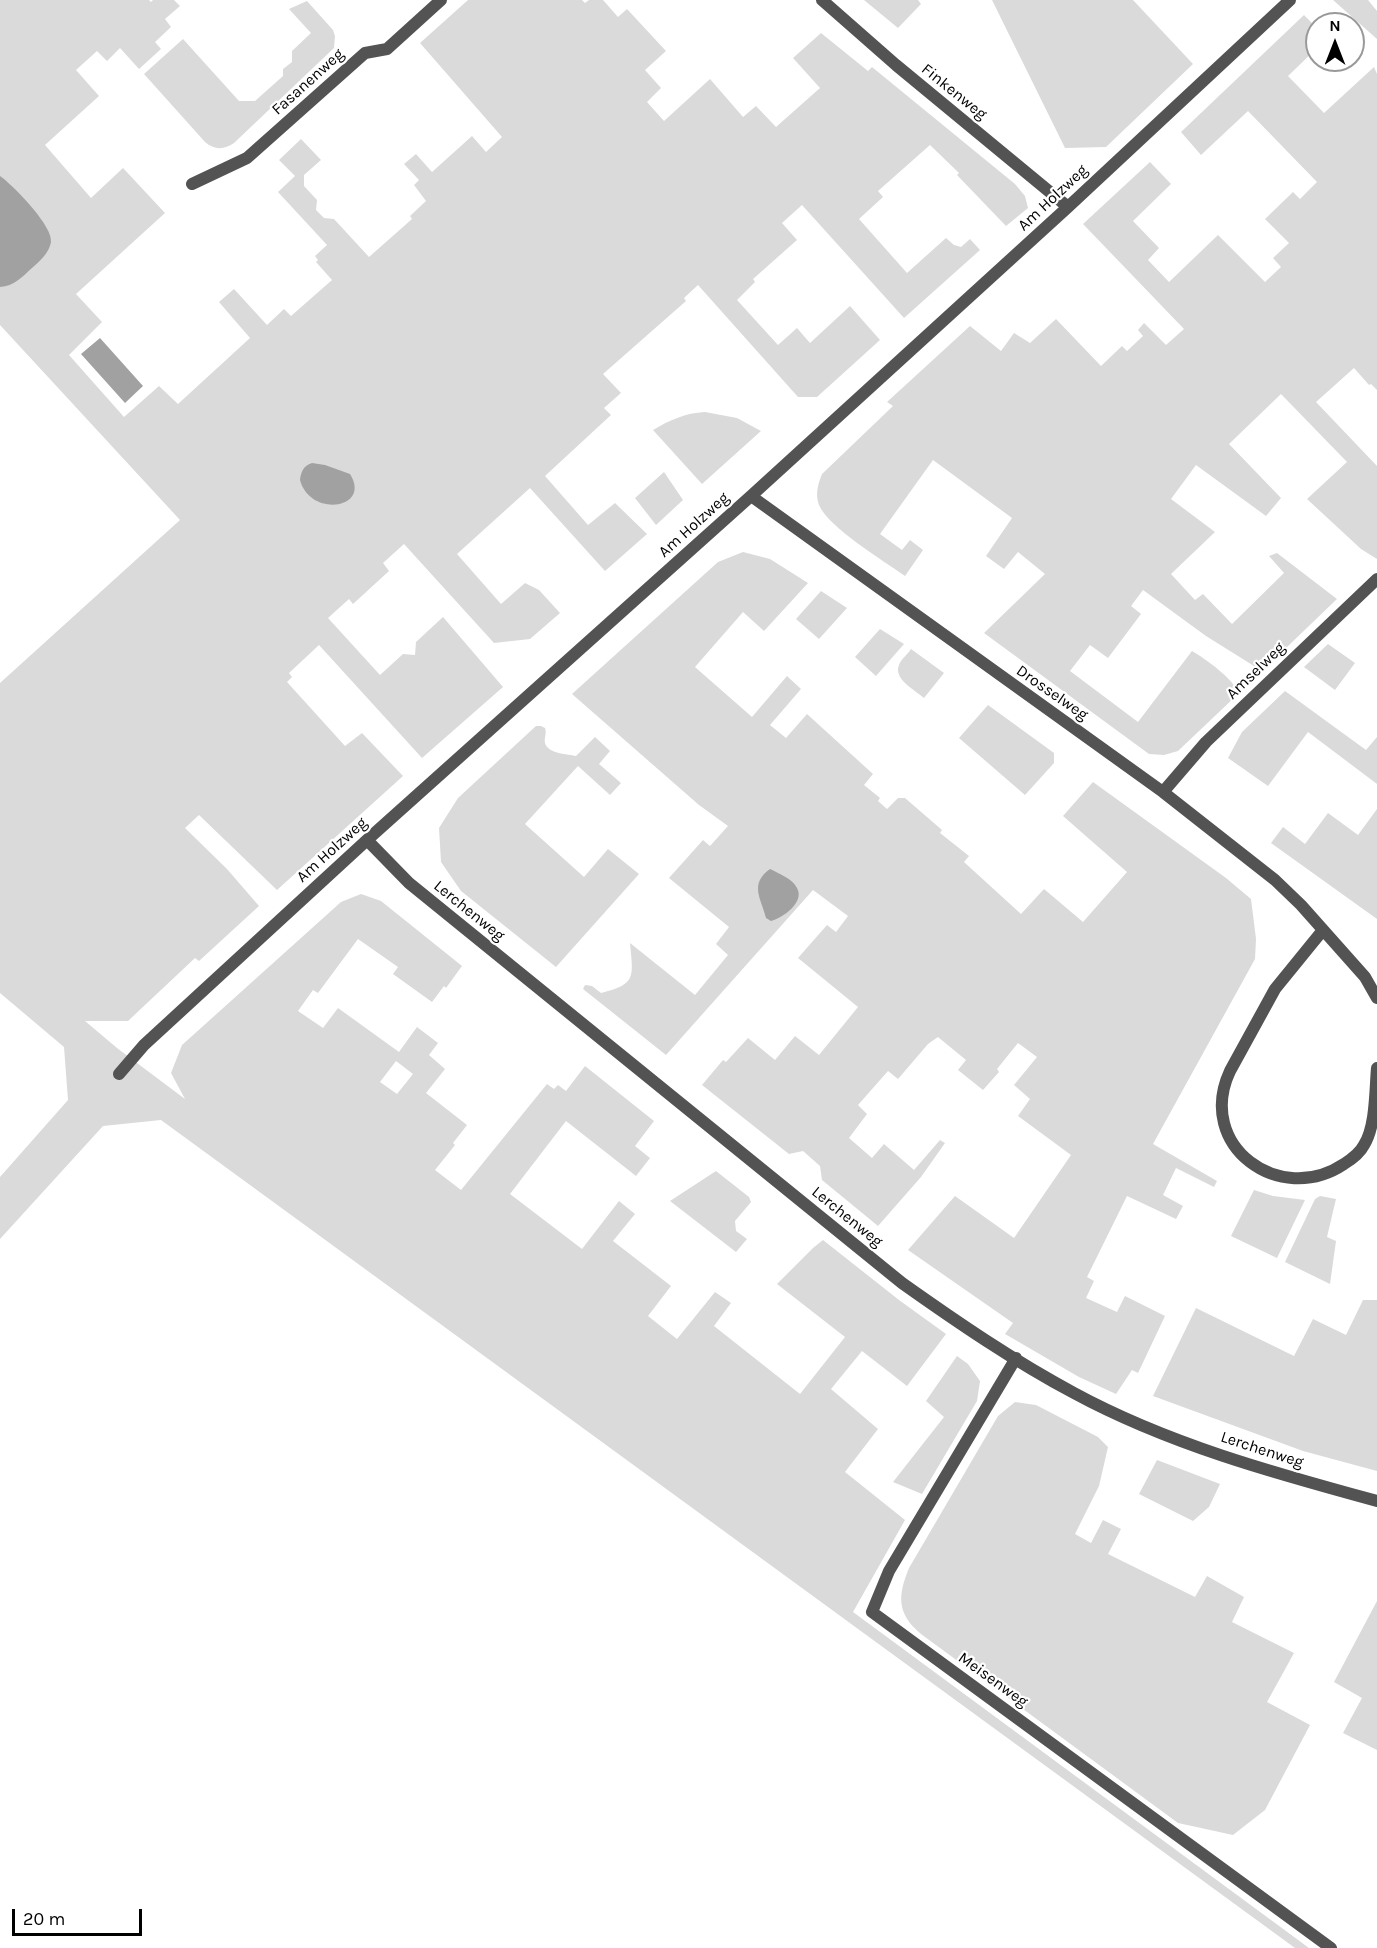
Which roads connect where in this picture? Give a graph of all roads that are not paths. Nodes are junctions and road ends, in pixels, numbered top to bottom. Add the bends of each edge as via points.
1 (441, 0) edge
2 (822, 0) edge
3 (1290, 0) edge
4 (192, 184) dead end
5 (1068, 207) junction
6 (751, 496) junction
7 (1377, 579) edge
8 (1162, 792) junction
9 (367, 840) junction
10 (1323, 930) junction
11 (1377, 998) edge
12 (1377, 1068) edge
13 (119, 1074) dead end
14 (1016, 1358) junction
15 (1377, 1501) edge
16 (1331, 1948) edge

1 - 4 street, Fasanenweg via 387,49 365,53 247,158
2 - 5 street, Finkenweg
3 - 5 street, Am Holzweg
5 - 6 street, Am Holzweg
6 - 8 street, Drosselweg
6 - 9 street, Am Holzweg
7 - 8 street, Amselweg via 1206,742
8 - 10 street, Drosselweg via 1275,880
9 - 13 street, Am Holzweg via 144,1045
9 - 14 street, Lerchenweg via 418,891 902,1283
10 - 11 street, Drosselweg via 1365,977
10 - 12 street via 1275,989 1230,1071 1222,1099 1227,1132 1235,1149 1253,1166 1294,1178 1324,1175 1349,1161 1365,1144 1371,1129
14 - 15 street, Lerchenweg via 1073,1393 1152,1429 1255,1466
14 - 16 street, Meisenweg via 889,1571 872,1612

